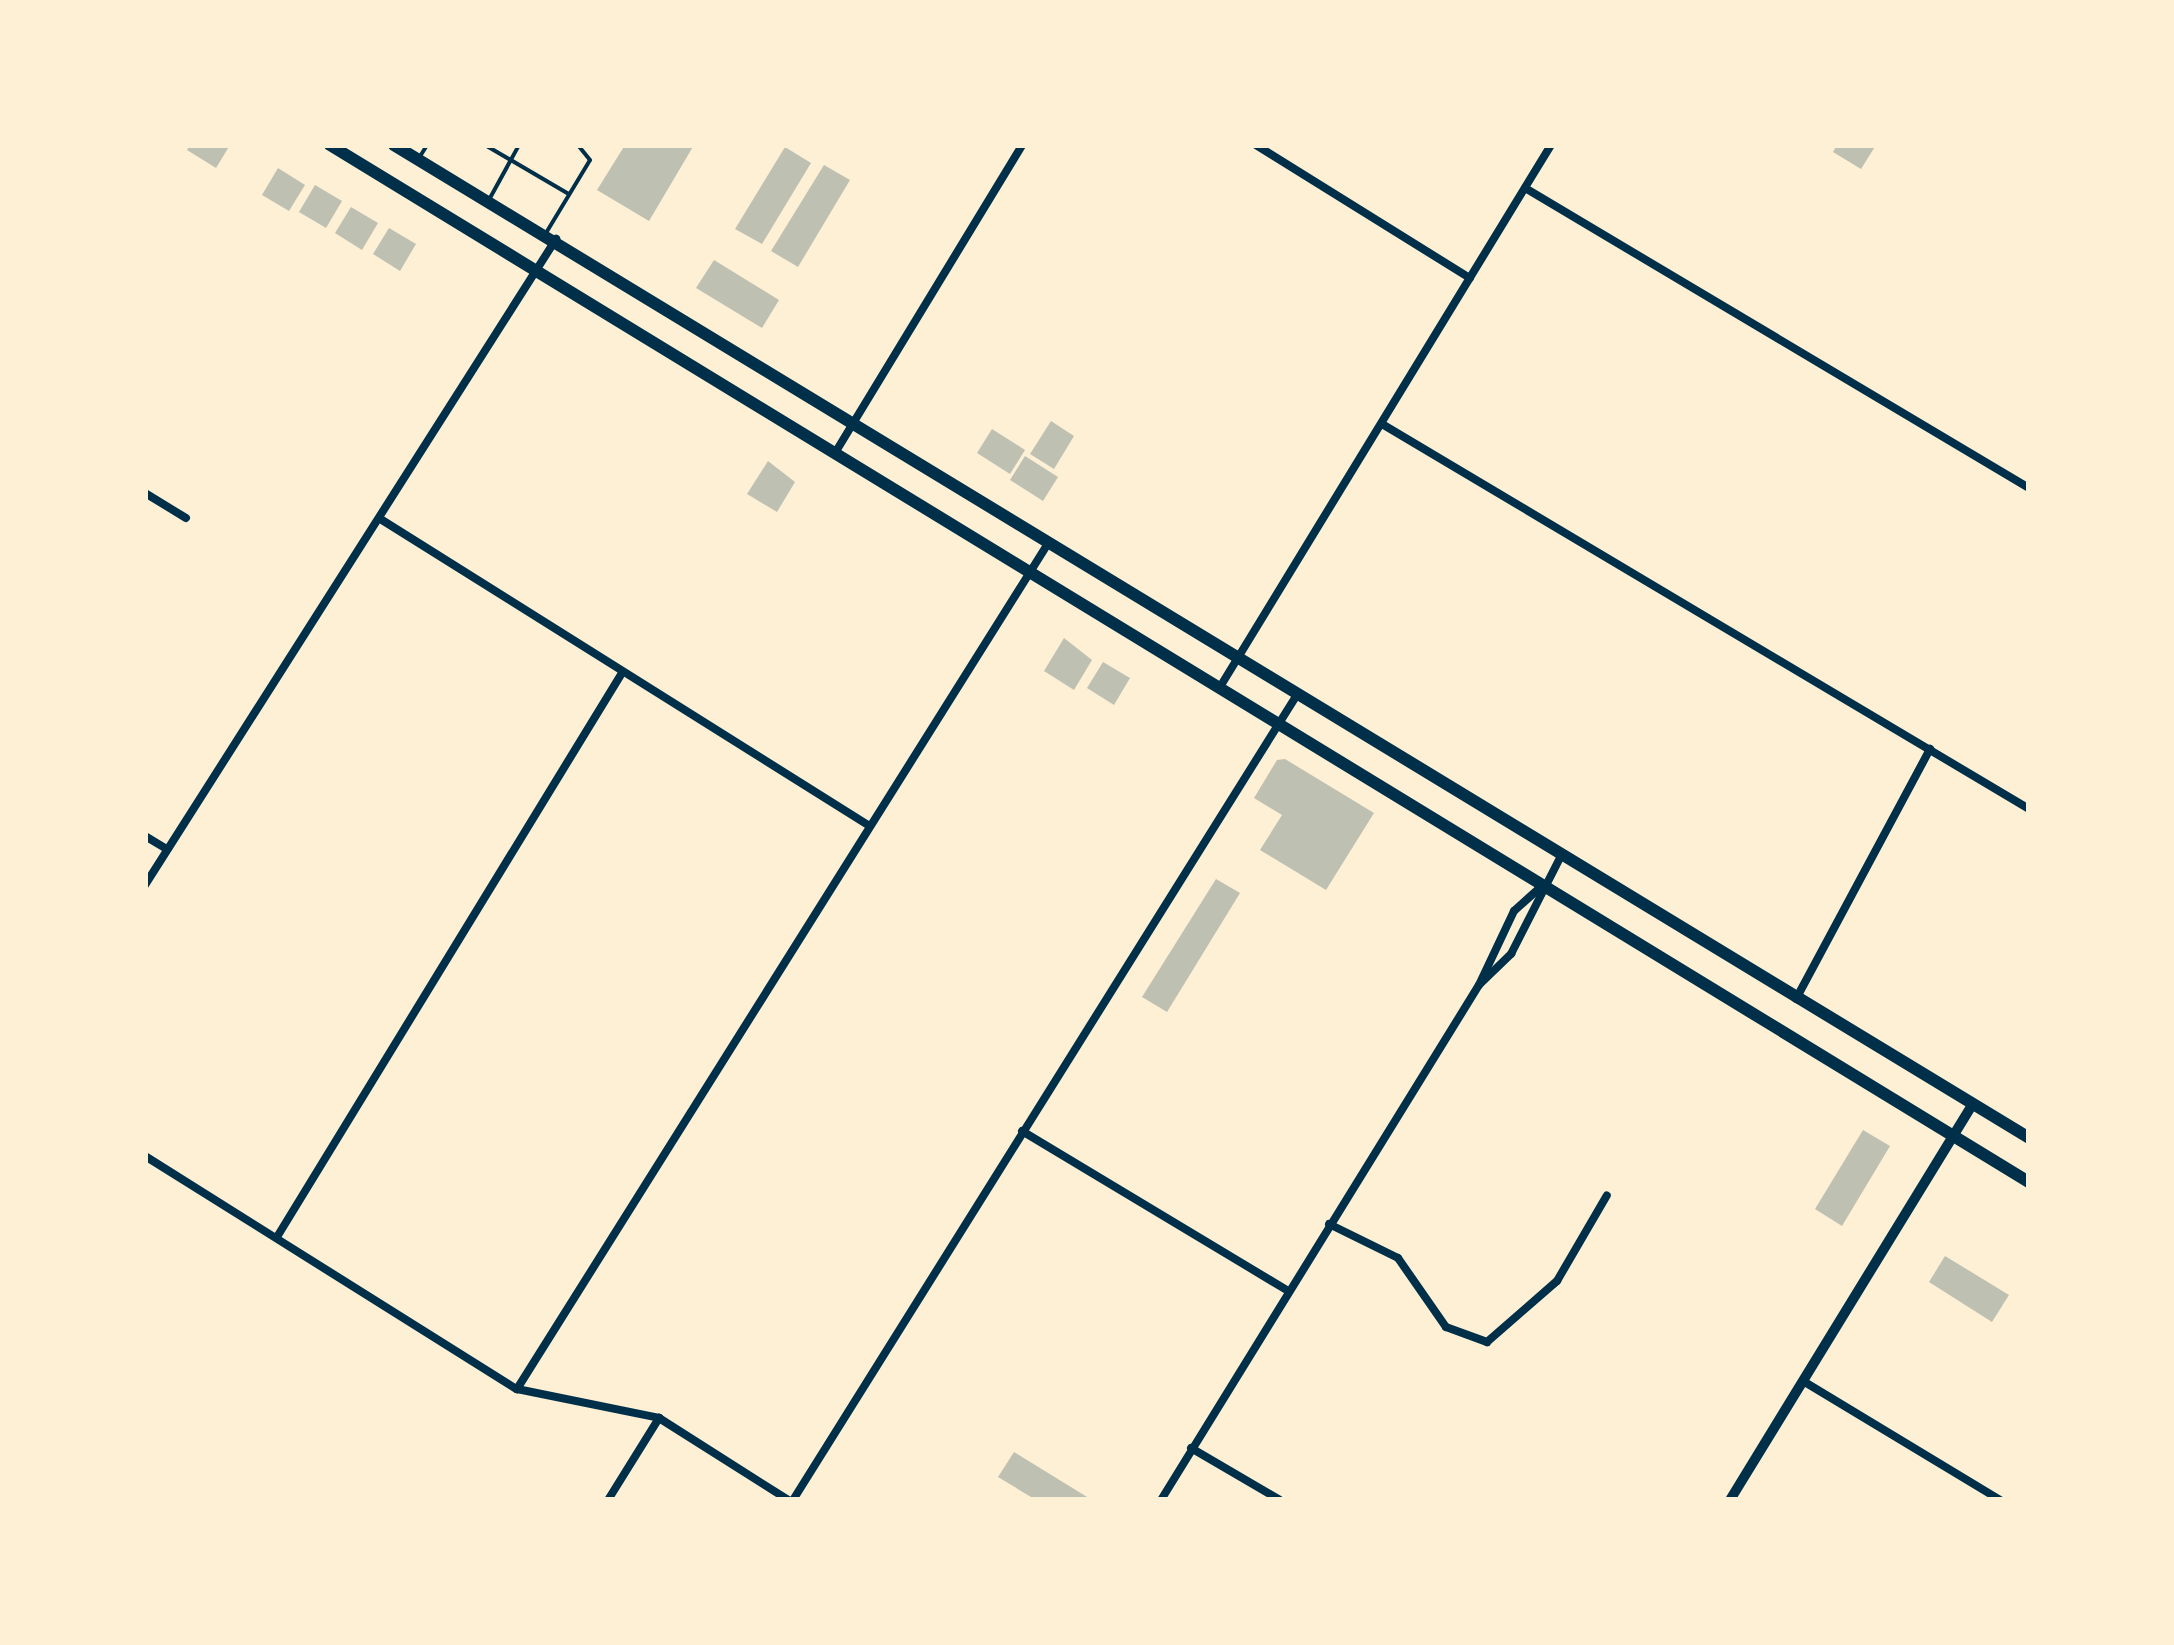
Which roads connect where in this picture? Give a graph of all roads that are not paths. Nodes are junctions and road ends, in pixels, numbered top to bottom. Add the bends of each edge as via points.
1 (330, 145) edge
2 (394, 145) edge
3 (427, 145) edge
4 (486, 145) edge
5 (519, 145) edge
6 (578, 145) edge
7 (1022, 145) edge
8 (1256, 145) edge
9 (1551, 145) edge
10 (418, 159) junction
11 (511, 160) junction
12 (1525, 188) junction
13 (569, 194) junction
14 (488, 200) junction
15 (551, 236) junction
16 (536, 271) junction
17 (1470, 278) junction
18 (854, 422) junction
19 (1382, 424) junction
20 (835, 454) junction
21 (2029, 488) edge
22 (145, 493) edge
23 (186, 518) dead end
24 (382, 520) junction
25 (1050, 541) junction
26 (1031, 571) junction
27 (1240, 656) junction
28 (622, 674) junction
29 (1220, 687) junction
30 (1298, 692) junction
31 (1278, 724) junction
32 (1930, 748) junction
33 (2029, 809) edge
34 (868, 825) junction
35 (145, 836) edge
36 (167, 849) junction
37 (1562, 854) junction
38 (1544, 884) junction
39 (145, 886) edge
40 (1479, 985) junction
41 (1796, 999) junction
42 (1973, 1103) junction
43 (1022, 1131) junction
44 (1953, 1134) junction
45 (2029, 1138) edge
46 (145, 1156) edge
47 (2029, 1182) edge
48 (1608, 1195) dead end
49 (1330, 1224) junction
50 (277, 1237) junction
51 (1288, 1291) junction
52 (1803, 1381) junction
53 (518, 1389) junction
54 (659, 1418) junction
55 (1191, 1448) junction
56 (608, 1500) edge
57 (790, 1500) edge
58 (1161, 1500) edge
59 (1280, 1500) edge
60 (1730, 1500) edge
61 (2000, 1500) edge

1 - 16 highway
2 - 10 highway
3 - 10 lane
4 - 11 lane
5 - 11 lane
6 - 13 lane via 590,160
7 - 18 street
8 - 17 street
9 - 12 street
10 - 14 highway
11 - 13 lane
11 - 14 lane
12 - 17 street
12 - 21 street
13 - 15 lane
14 - 15 highway
15 - 16 street
15 - 18 highway
16 - 20 highway
16 - 24 street
17 - 19 street
18 - 20 street
18 - 25 highway
19 - 27 street
19 - 32 street
20 - 26 highway
22 - 23 street
24 - 28 street
24 - 36 street
25 - 26 street
25 - 27 highway
26 - 29 highway
26 - 34 street
27 - 29 street
27 - 30 highway
28 - 34 street
28 - 50 street
29 - 31 highway
30 - 31 street
30 - 37 highway
31 - 38 highway
31 - 43 street
32 - 33 street
32 - 41 street
34 - 53 street
35 - 36 street
36 - 39 street
37 - 38 street
37 - 41 highway
38 - 40 street via 1510,954
38 - 40 street via 1514,911
38 - 44 highway
40 - 49 street
41 - 42 highway
42 - 44 street
42 - 45 highway
43 - 51 street
43 - 57 street
44 - 47 highway
44 - 52 street
46 - 50 street
48 - 49 street via 1557,1281 1486,1342 1446,1327 1398,1258
49 - 51 street
50 - 53 street
51 - 55 street
52 - 60 street
52 - 61 street
53 - 54 street
54 - 56 street
54 - 57 street
55 - 58 street
55 - 59 street

